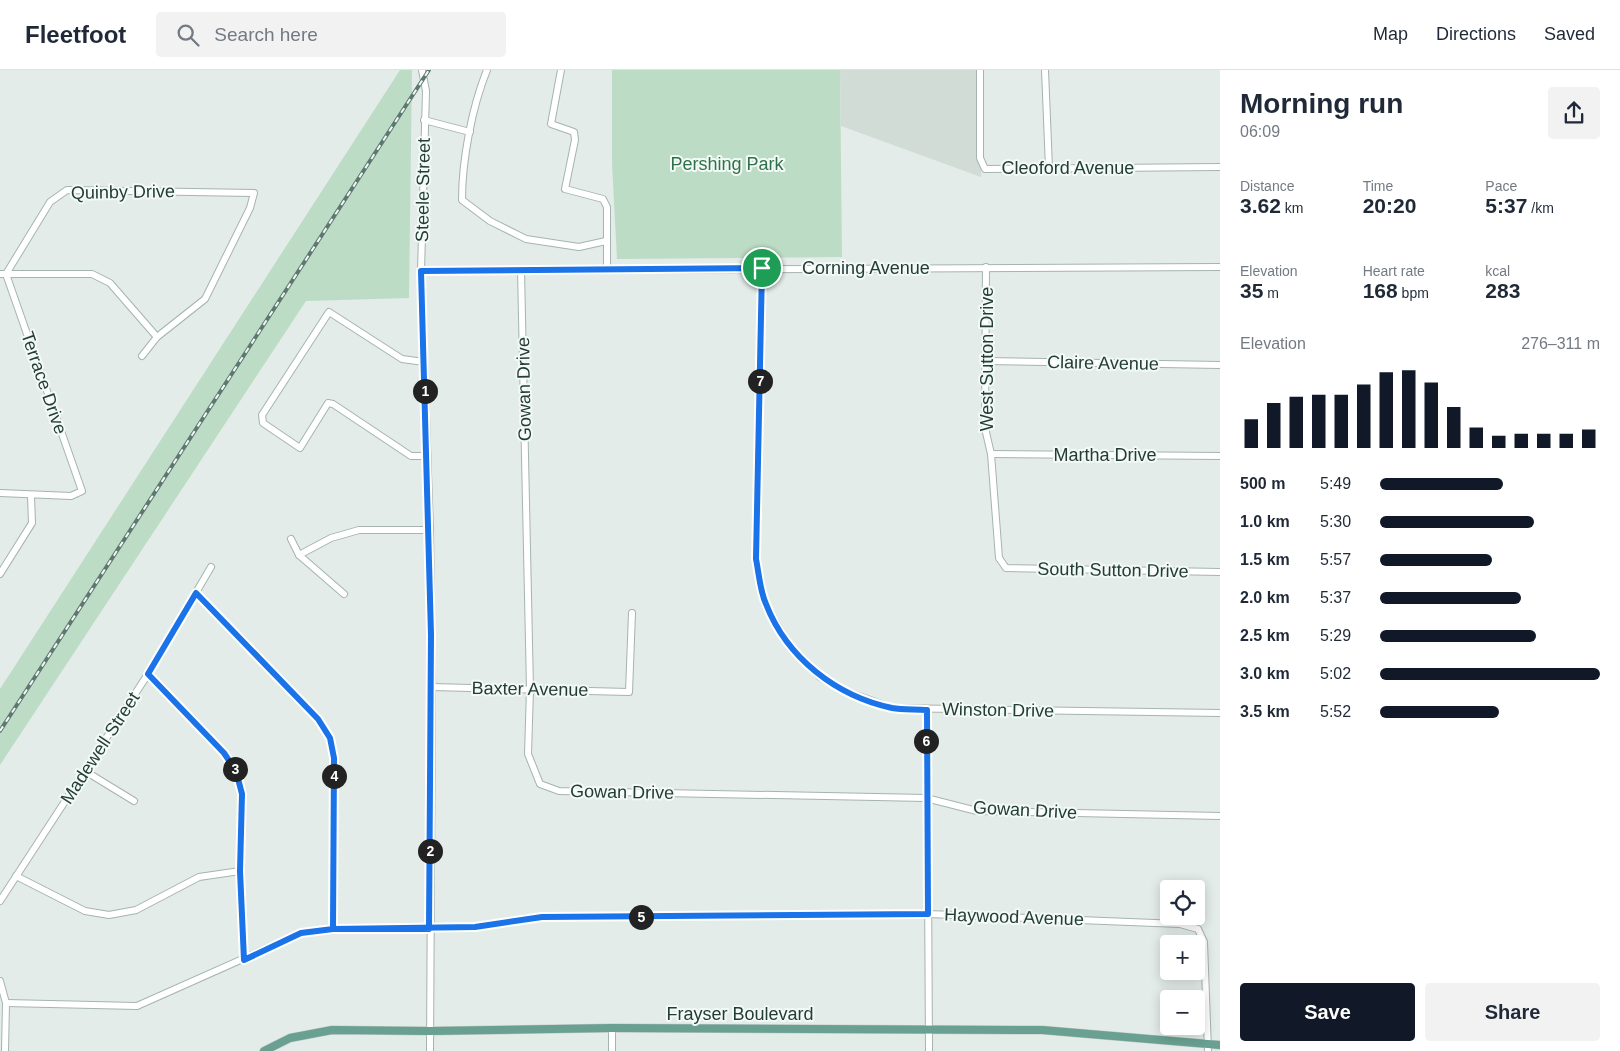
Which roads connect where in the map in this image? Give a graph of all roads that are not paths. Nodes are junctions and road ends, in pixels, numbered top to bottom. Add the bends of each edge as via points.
1 (422, 70) edge
2 (487, 70) edge
3 (561, 70) edge
4 (980, 70) edge
5 (1045, 70) edge
6 (424, 120) junction
7 (470, 132) junction
8 (1220, 167) edge
9 (1049, 168) junction
10 (606, 241) junction
11 (986, 267) junction
12 (1220, 267) edge
13 (762, 268) junction
14 (607, 269) junction
15 (521, 270) junction
16 (421, 271) junction
17 (3, 274) edge
18 (157, 337) junction
19 (142, 356) dead end
20 (985, 361) junction
21 (424, 362) junction
22 (1220, 365) edge
23 (991, 454) junction
24 (427, 456) junction
25 (1220, 456) edge
26 (0, 493) edge
27 (31, 496) junction
28 (430, 530) junction
29 (291, 538) dead end
30 (299, 556) junction
31 (211, 567) dead end
32 (1006, 568) joint
33 (1220, 572) edge
34 (0, 574) edge
35 (196, 593) junction
36 (344, 594) dead end
37 (632, 613) dead end
38 (148, 674) junction
39 (432, 687) junction
40 (530, 689) junction
41 (927, 710) junction
42 (1220, 713) edge
43 (85, 771) junction
44 (926, 798) junction
45 (134, 801) dead end
46 (1220, 816) edge
47 (240, 871) junction
48 (16, 876) junction
49 (0, 901) edge
50 (928, 914) junction
51 (333, 929) junction
52 (429, 929) junction
53 (244, 960) junction
54 (0, 981) edge
55 (6, 1003) junction
56 (612, 1028) junction
57 (930, 1030) junction
58 (430, 1031) junction
59 (1220, 1045) edge
60 (1207, 1048) edge
61 (5, 1051) edge
62 (264, 1051) edge
63 (430, 1051) edge
64 (612, 1051) edge
65 (930, 1051) edge

1 - 6 street, Steele Street via 426,91
2 - 7 street
3 - 10 street via 552,124 574,132 575,140 564,189 603,199 607,207
4 - 9 street, Cleoford Avenue via 980,158 985,168
5 - 9 street
6 - 7 street
6 - 16 street, Steele Street
7 - 10 street via 462,200 490,221 526,239 579,247
8 - 9 street, Cleoford Avenue
10 - 14 street
11 - 12 street, Corning Avenue
11 - 13 street, Corning Avenue
11 - 20 street, West Sutton Drive
13 - 14 street, Corning Avenue
13 - 41 street, Winston Drive via 756,559 765,604 790,648 820,677 848,692 892,708
14 - 15 street, Corning Avenue
15 - 16 street, Corning Avenue
15 - 40 street, Gowan Drive
16 - 21 street, Steele Street
17 - 18 street via 92,274 110,283
17 - 18 street, Quinby Drive via 50,202 67,190 254,193 250,208 205,299
17 - 27 street, Terrace Drive via 82,491 71,496
18 - 19 street
20 - 22 street, Claire Avenue
20 - 23 street, West Sutton Drive via 984,428
21 - 24 street, Steele Street
21 - 24 street via 402,360 328,312 262,415 263,423 300,448 328,403 333,404 411,456
23 - 25 street, Martha Drive
23 - 32 street, West Sutton Drive via 999,558
24 - 28 street, Steele Street
26 - 27 street
27 - 34 street via 32,523
28 - 30 street via 359,530 331,538
28 - 39 street, Steele Street
29 - 30 street
30 - 36 street
31 - 35 street, Madewell Street
32 - 33 street, South Sutton Drive
35 - 38 street, Madewell Street
35 - 51 street via 318,719 330,738 334,758
37 - 40 street, Baxter Avenue via 629,692
38 - 43 street, Madewell Street
38 - 47 street via 224,753 236,771 242,794
39 - 40 street, Baxter Avenue
39 - 52 street, Steele Street
40 - 44 street, Gowan Drive via 528,754 532,769 540,784 559,791
41 - 42 street, Winston Drive
41 - 44 street
43 - 45 street
43 - 48 street, Madewell Street
44 - 46 street, Gowan Drive via 977,811
44 - 50 street
47 - 48 street via 199,877 136,910 109,915 85,911
47 - 53 street
48 - 49 street, Madewell Street
50 - 52 street, Haywood Avenue via 542,917 475,927
50 - 57 street
50 - 60 street, Haywood Avenue via 1180,924 1198,929 1204,942
51 - 52 street, Haywood Avenue
51 - 53 street, Haywood Avenue via 301,933
52 - 58 street, Steele Street
53 - 55 street, Haywood Avenue via 137,1006
54 - 55 street
55 - 61 street
56 - 57 main road, Frayser Boulevard
56 - 58 main road, Frayser Boulevard
56 - 64 street
57 - 60 main road, Frayser Boulevard via 1042,1030
57 - 65 street
58 - 62 main road, Frayser Boulevard via 332,1030 290,1038
58 - 63 street, Steele Street
59 - 60 main road, Frayser Boulevard

